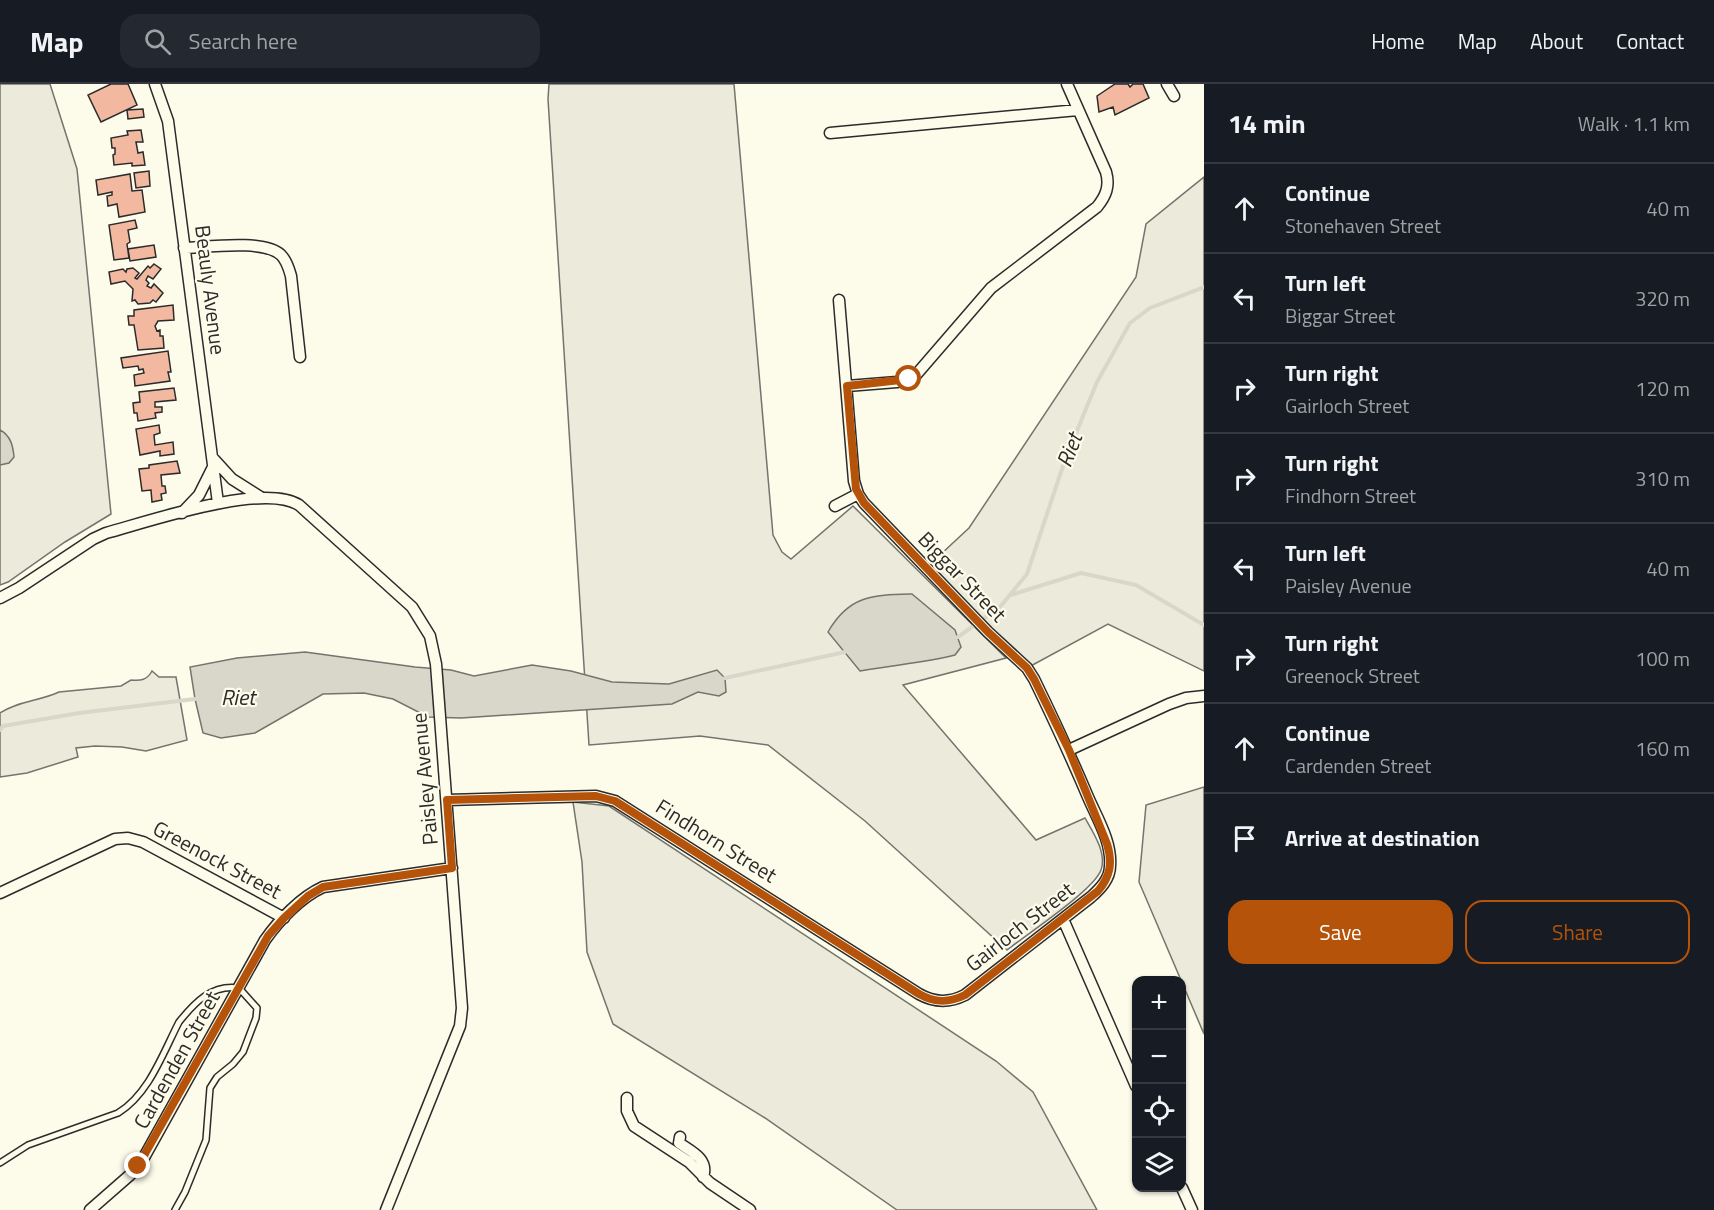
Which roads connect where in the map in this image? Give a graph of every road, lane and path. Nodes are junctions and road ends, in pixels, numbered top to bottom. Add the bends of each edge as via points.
1 (156, 84) edge
2 (1067, 84) edge
3 (1167, 84) edge
4 (1174, 96) dead end
5 (1078, 110) junction
6 (830, 133) dead end
7 (184, 248) junction
8 (840, 300) dead end
9 (300, 357) dead end
10 (847, 386) junction
11 (212, 461) junction
12 (858, 494) junction
13 (262, 498) junction
14 (218, 503) junction
15 (835, 506) dead end
16 (182, 513) junction
17 (0, 598) edge
18 (1204, 696) edge
19 (1069, 750) junction
20 (447, 800) junction
21 (1110, 867) joint
22 (452, 868) junction
23 (0, 893) edge
24 (284, 918) junction
25 (1063, 919) junction
26 (239, 988) junction
27 (941, 1001) joint
28 (1136, 1084) edge
29 (627, 1098) dead end
30 (680, 1137) dead end
31 (0, 1163) edge
32 (705, 1179) junction
33 (1180, 1192) edge
34 (1184, 1192) edge
35 (90, 1210) edge
36 (175, 1210) edge
37 (386, 1210) edge
38 (750, 1210) edge
39 (1184, 1210) edge
40 (1192, 1210) edge

1 - 7 street, Beauly Avenue via 168,121
2 - 5 street
3 - 4 street
5 - 6 street
5 - 10 street via 1104,165 1108,184 1097,207 992,288 915,376 897,382
7 - 9 street via 253,246 282,256 291,276
7 - 11 street, Beauly Avenue
8 - 10 street, Biggar Street
10 - 12 street, Biggar Street
11 - 13 street via 241,487
11 - 14 street, Beauly Avenue
11 - 16 street via 199,495
12 - 15 street
12 - 19 street, Biggar Street via 1031,674
13 - 14 street, Paisley Avenue
13 - 20 street, Paisley Avenue via 281,498 299,505 412,607 430,636 436,664
14 - 16 street, Paisley Avenue
16 - 17 street, Paisley Avenue via 93,538
18 - 19 street via 1169,704
19 - 21 street, Biggar Street via 1107,844
20 - 22 street, Paisley Avenue
20 - 27 street, Findhorn Street via 596,796 615,801 919,994
21 - 25 street, Gairloch Street via 1098,891
22 - 24 street, Greenock Street via 323,887
22 - 37 street, Paisley Avenue via 460,1026
23 - 24 street, Greenock Street via 107,842 128,838 143,842
24 - 26 street, Cardenden Street via 268,936
25 - 27 street, Gairloch Street via 965,995
25 - 28 street
26 - 31 lane via 226,986 214,990 188,1011 136,1099 125,1109 28,1144
26 - 35 street, Cardenden Street via 142,1161
26 - 36 lane via 256,1008 256,1018 239,1058 210,1088 206,1140
29 - 32 street via 627,1111 634,1126 689,1162
30 - 32 street via 679,1143 702,1160
32 - 38 street
33 - 39 street
34 - 40 street

